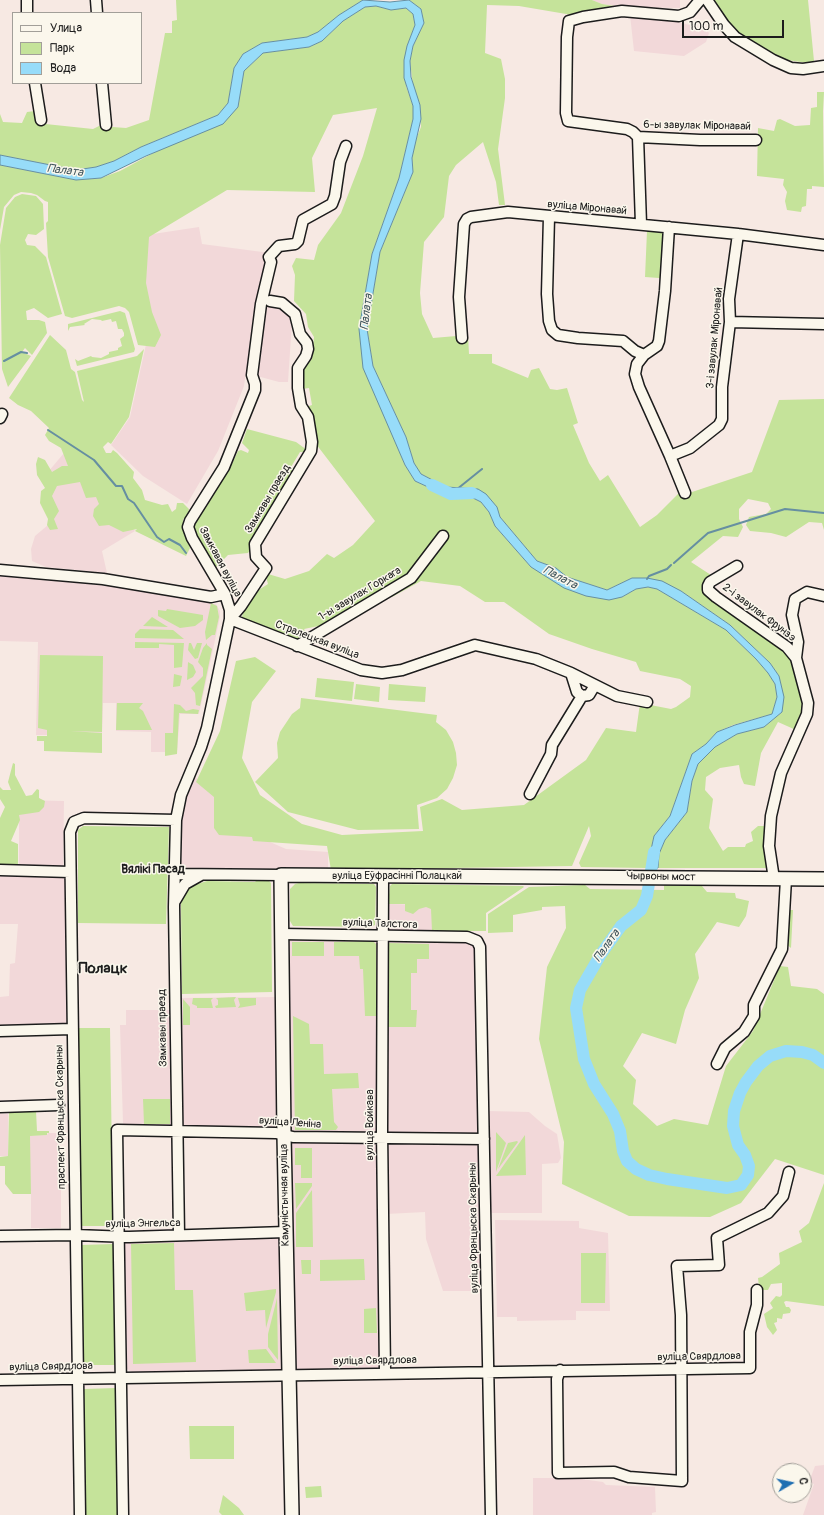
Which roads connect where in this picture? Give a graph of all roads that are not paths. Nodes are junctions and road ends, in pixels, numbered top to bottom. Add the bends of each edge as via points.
1 (27, 0) edge
2 (96, 0) edge
3 (700, 0) edge
4 (707, 0) edge
5 (27, 12) edge
6 (97, 12) edge
7 (824, 66) edge
8 (35, 84) edge
9 (102, 84) edge
10 (41, 120) dead end
11 (106, 125) dead end
12 (638, 137) junction
13 (756, 140) dead end
14 (346, 146) dead end
15 (549, 217) junction
16 (641, 224) junction
17 (669, 227) junction
18 (738, 234) junction
19 (824, 245) edge
20 (270, 301) dead end
21 (730, 322) junction
22 (824, 324) edge
23 (462, 338) dead end
24 (644, 355) junction
25 (670, 456) junction
26 (685, 493) dead end
27 (442, 536) dead end
28 (737, 566) dead end
29 (0, 570) edge
30 (225, 594) junction
31 (824, 596) edge
32 (230, 619) junction
33 (297, 646) junction
34 (796, 658) junction
35 (571, 672) junction
36 (594, 685) junction
37 (582, 696) junction
38 (647, 702) dead end
39 (530, 794) dead end
40 (176, 820) junction
41 (0, 870) edge
42 (70, 872) junction
43 (175, 874) junction
44 (204, 874) junction
45 (281, 875) junction
46 (383, 876) junction
47 (619, 876) joint
48 (780, 879) junction
49 (824, 879) edge
50 (174, 905) junction
51 (281, 934) junction
52 (382, 935) junction
53 (477, 941) joint
54 (72, 1029) junction
55 (0, 1031) edge
56 (717, 1064) dead end
57 (59, 1105) dead end
58 (0, 1106) edge
59 (177, 1131) junction
60 (284, 1135) junction
61 (382, 1138) junction
62 (484, 1139) junction
63 (789, 1172) dead end
64 (286, 1232) junction
65 (75, 1235) junction
66 (179, 1235) junction
67 (0, 1236) edge
68 (118, 1236) junction
69 (757, 1290) dead end
70 (680, 1369) junction
71 (560, 1370) junction
72 (488, 1372) junction
73 (385, 1373) junction
74 (289, 1375) junction
75 (122, 1377) junction
76 (77, 1378) junction
77 (0, 1380) edge
78 (80, 1515) edge
79 (123, 1515) edge
80 (292, 1515) edge
81 (490, 1515) edge

1 - 5 street
2 - 6 street
3 - 12 street, 6-ы завулак Міронавай via 690,12 679,16 622,11 583,17 569,22 566,113 568,121 626,129
4 - 7 street via 735,37 767,56 791,68
8 - 10 street
9 - 11 street
12 - 13 street, 6-ы завулак Міронавай
12 - 16 street, 6-ы завулак Міронавай
14 - 30 street, Замкавая вуліца via 340,162 336,196 332,204 303,220 298,241 295,244 279,246 270,258 252,375 255,390 224,467 188,527
15 - 16 street, вуліца Міронавай
15 - 23 street, вуліца Міронавай via 508,212 467,219 464,224 458,298
15 - 24 street via 547,294 552,330 558,335 622,341
16 - 17 street, вуліца Міронавай
17 - 18 street, вуліца Міронавай
17 - 24 street via 659,341 652,351
18 - 19 street, вуліца Міронавай
18 - 21 street, 3-і завулак Міронавай via 729,299
20 - 32 street, Замкавы праезд via 282,303 296,314 300,334 307,343 306,356 298,368 298,388 301,406 308,417 311,451 255,544 256,557 266,568
21 - 22 street
21 - 25 street, 3-і завулак Міронавай via 722,387 722,418 719,425 690,448
24 - 25 street via 637,364 635,374
25 - 26 street
27 - 33 street, 1-ы завулак Горкага via 411,578
28 - 34 street, 2-і завулак Фрунзэ via 710,582 708,590 787,647
29 - 30 street via 103,579 211,597
30 - 32 street, Замкавая вуліца
31 - 34 street via 807,592 795,599 792,615 798,642
32 - 33 street, Стралецкая вуліца
32 - 40 street, Замкавая вуліца via 201,747 181,795
33 - 35 street, Стралецкая вуліца via 352,668 382,673 402,670 475,645 536,659
34 - 48 street, 2-і завулак Фрунзэ via 808,703 807,714 781,773 771,816 769,846
35 - 36 street, Стралецкая вуліца
35 - 37 street via 577,692
36 - 37 street via 589,695
36 - 38 street, Стралецкая вуліца via 617,696
37 - 39 street via 552,745 551,754
40 - 42 street, праспект Францыска Скарыны via 78,820 70,832
40 - 43 street, Замкавы праезд
41 - 42 street
42 - 54 street, праспект Францыска Скарыны
43 - 44 street, вуліца Еўфрасінні Полацкай
43 - 50 street, Замкавы праезд
44 - 45 street, вуліца Еўфрасінні Полацкай
44 - 50 street via 185,884
45 - 46 main road, вуліца Еўфрасінні Полацкай
45 - 51 main road, Камуністычная вуліца
46 - 47 main road, вуліца Еўфрасінні Полацкай
46 - 52 street, вуліца Войкава
47 - 48 main road, Чырвоны мост
48 - 49 main road
48 - 56 street, 2-і завулак Фрунзэ via 782,949 754,1005 754,1016 744,1032 725,1048
50 - 59 street, Замкавы праезд
51 - 52 street, вуліца Талстога
51 - 60 main road, Камуністычная вуліца
52 - 53 street, вуліца Талстога via 467,937
52 - 61 street, вуліца Войкава
53 - 62 street, вуліца Францыска Скарыны via 482,955
54 - 55 street
54 - 65 street, праспект Францыска Скарыны
57 - 58 street
59 - 60 street, вуліца Леніна
59 - 66 street, Замкавы праезд
59 - 68 street, вуліца Леніна via 117,1130
60 - 61 street, вуліца Леніна
60 - 64 main road, Камуністычная вуліца
61 - 62 street, вуліца Леніна
61 - 73 street, вуліца Войкава
62 - 72 street, вуліца Францыска Скарыны
63 - 70 street via 783,1196 768,1213 717,1238 719,1265 677,1266 681,1315
64 - 66 street, вуліца Энгельса
64 - 74 main road, Камуністычная вуліца
65 - 67 street, вуліца Энгельса
65 - 68 street, вуліца Энгельса
65 - 76 street, праспект Францыска Скарыны
66 - 68 street, вуліца Энгельса
68 - 75 street
69 - 70 street, вуліца Свярдлова via 757,1304 750,1332 750,1368
70 - 71 street, вуліца Свярдлова
70 - 71 street via 682,1481 629,1477 614,1472 558,1473 557,1379
71 - 72 street, вуліца Свярдлова
72 - 73 street, вуліца Свярдлова
72 - 81 street, вуліца Францыска Скарыны
73 - 74 street, вуліца Свярдлова
74 - 75 street, вуліца Свярдлова
74 - 80 main road, Камуністычная вуліца
75 - 76 street, вуліца Свярдлова
75 - 79 street
76 - 77 street, вуліца Свярдлова
76 - 78 street, праспект Францыска Скарыны

